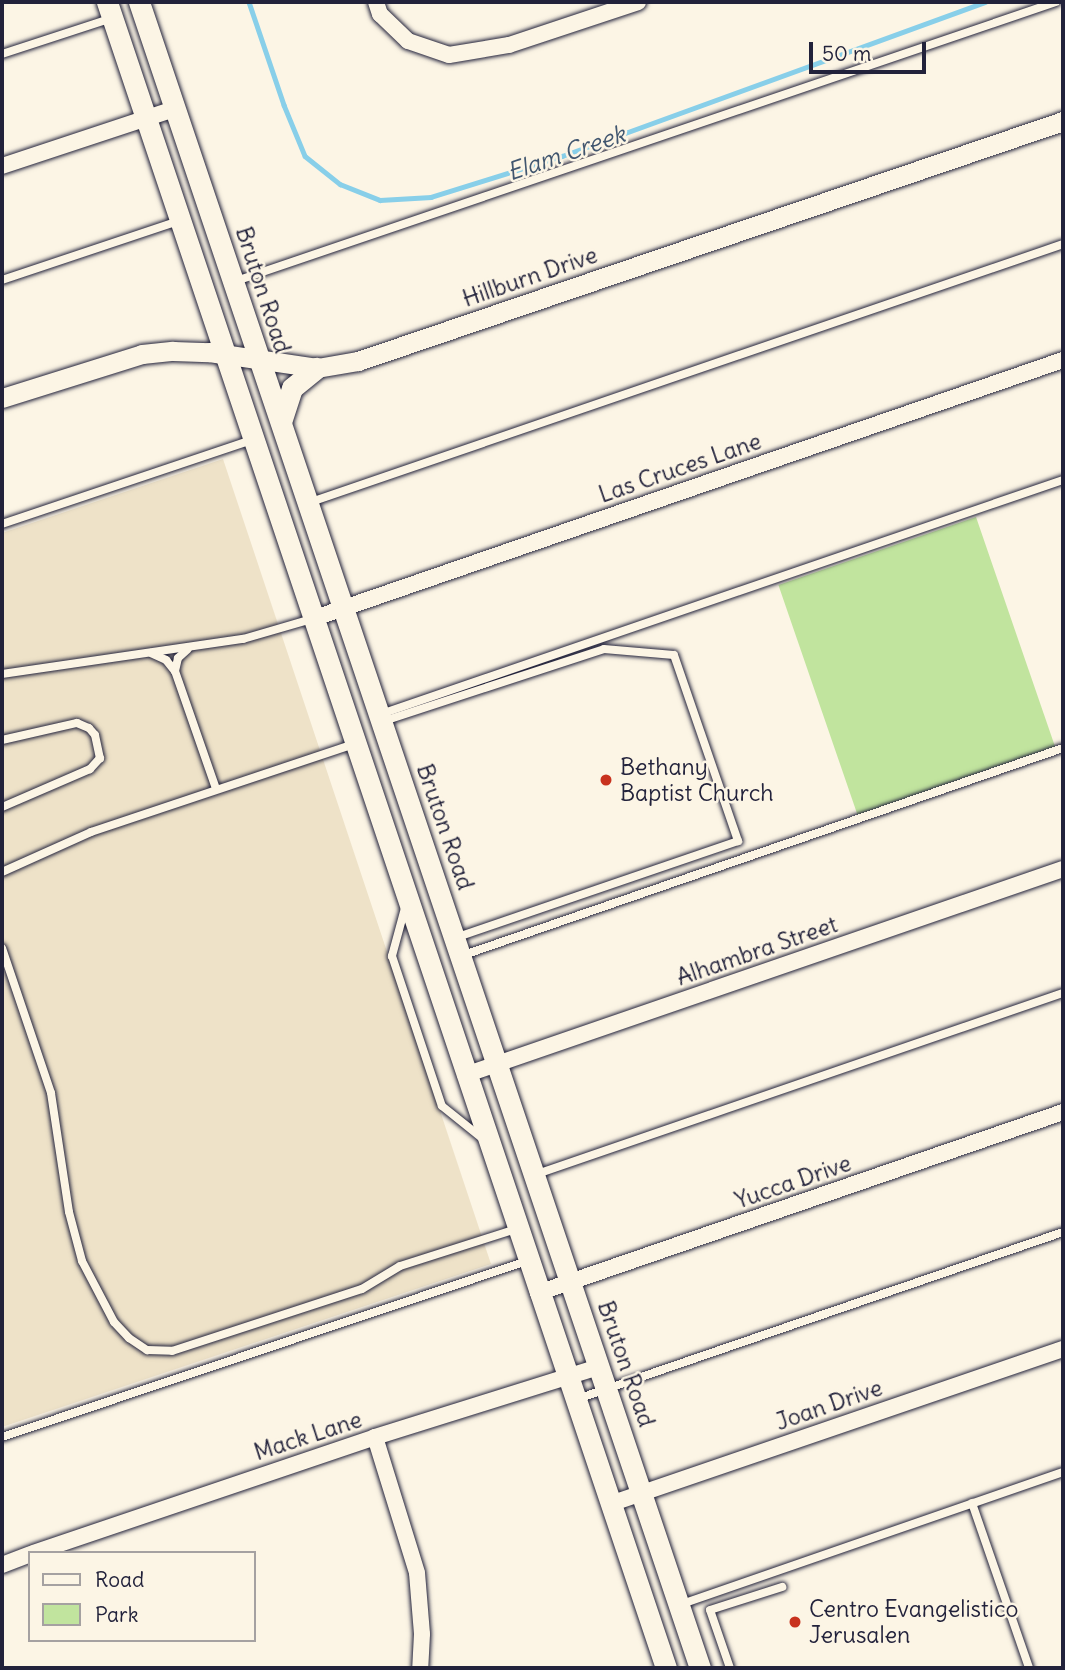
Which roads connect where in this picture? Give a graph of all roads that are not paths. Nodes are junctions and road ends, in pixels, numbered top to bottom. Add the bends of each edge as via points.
1 (139, 2) edge
2 (376, 2) edge
3 (638, 2) edge
4 (1056, 2) edge
5 (613, 6) edge
6 (110, 10) edge
7 (2, 54) edge
8 (174, 109) junction
9 (145, 118) junction
10 (1063, 121) edge
11 (2, 166) edge
12 (180, 221) junction
13 (1063, 244) edge
14 (2, 280) edge
15 (233, 282) junction
16 (225, 355) junction
17 (258, 359) junction
18 (1063, 360) edge
19 (317, 368) junction
20 (2, 398) edge
21 (281, 422) junction
22 (253, 439) junction
23 (1063, 480) edge
24 (308, 503) junction
25 (2, 524) edge
26 (343, 607) junction
27 (312, 619) junction
28 (189, 648) junction
29 (151, 653) junction
30 (175, 671) junction
31 (2, 674) edge
32 (381, 718) junction
33 (2, 740) edge
34 (354, 744) junction
35 (1063, 748) edge
36 (216, 789) junction
37 (2, 807) edge
38 (1063, 869) edge
39 (2, 872) edge
40 (407, 902) junction
41 (422, 947) junction
42 (457, 947) junction
43 (2, 948) edge
44 (1063, 993) edge
45 (497, 1064) junction
46 (465, 1075) junction
47 (1063, 1112) edge
48 (487, 1142) junction
49 (534, 1175) junction
50 (516, 1229) junction
51 (1063, 1232) edge
52 (527, 1261) junction
53 (571, 1283) junction
54 (537, 1293) junction
55 (1063, 1349) edge
56 (599, 1367) junction
57 (566, 1377) junction
58 (606, 1389) junction
59 (574, 1400) junction
60 (2, 1437) edge
61 (375, 1437) junction
62 (1063, 1472) edge
63 (642, 1493) junction
64 (972, 1503) junction
65 (610, 1504) junction
66 (37, 1551) edge
67 (28, 1554) edge
68 (2, 1564) edge
69 (782, 1587) dead end
70 (679, 1605) junction
71 (420, 1668) edge
72 (666, 1668) edge
73 (700, 1668) edge
74 (730, 1668) edge
75 (1029, 1668) edge

1 - 8 main road, Bruton Road
2 - 5 street via 380,14 408,41 449,55 509,45
3 - 5 street
4 - 15 lane
6 - 7 lane
6 - 9 main road
8 - 9 street
8 - 15 main road, Bruton Road
9 - 11 street
9 - 12 main road
10 - 19 street, Hillburn Drive via 358,361
12 - 14 lane
12 - 16 main road
13 - 24 lane
15 - 17 main road, Bruton Road
16 - 17 street, Hillburn Drive
16 - 20 street, Hillburn Drive via 142,354
16 - 22 main road
17 - 19 street, Hillburn Drive
17 - 21 main road, Bruton Road
18 - 26 street, Las Cruces Lane
19 - 21 main road via 292,388
21 - 24 main road, Bruton Road
22 - 25 lane
22 - 27 main road
23 - 32 lane
24 - 26 main road, Bruton Road
26 - 27 street, Las Cruces Lane
26 - 32 main road, Bruton Road
27 - 28 lane via 243,639
27 - 34 main road
28 - 29 lane
28 - 30 lane via 178,658
29 - 30 lane
29 - 31 lane
30 - 36 lane
32 - 42 main road, Bruton Road
32 - 42 lane via 604,649 674,655 738,841
33 - 37 lane via 77,723 95,735 100,758 90,769
34 - 36 lane
34 - 40 main road
35 - 42 lane
36 - 39 lane via 91,832
38 - 45 street, Alhambra Street
40 - 41 main road
40 - 48 lane via 392,956 442,1106
41 - 42 main road
41 - 46 main road
42 - 45 main road, Bruton Road
43 - 50 lane via 51,1093 69,1212 82,1261 114,1322 147,1350 172,1351 362,1289 400,1266
44 - 49 lane
45 - 46 street, Alhambra Street
45 - 49 main road, Bruton Road
46 - 48 main road
47 - 53 street, Yucca Drive
48 - 50 main road
49 - 53 main road, Bruton Road
50 - 52 main road
51 - 58 lane
52 - 54 main road
52 - 60 lane
53 - 54 street, Yucca Drive
53 - 56 main road, Bruton Road
54 - 57 main road
55 - 63 street, Joan Drive
56 - 57 street, Mack Lane
56 - 58 main road, Bruton Road
57 - 59 main road
57 - 61 street, Mack Lane
58 - 59 lane
58 - 63 main road, Bruton Road
59 - 65 main road
61 - 66 street, Mack Lane
61 - 71 street via 417,1573
62 - 64 lane
63 - 65 street, Joan Drive
63 - 70 main road, Bruton Road
64 - 70 lane
64 - 75 lane
65 - 72 main road
67 - 68 street, Mack Lane
69 - 74 lane via 710,1610
70 - 73 main road, Bruton Road

